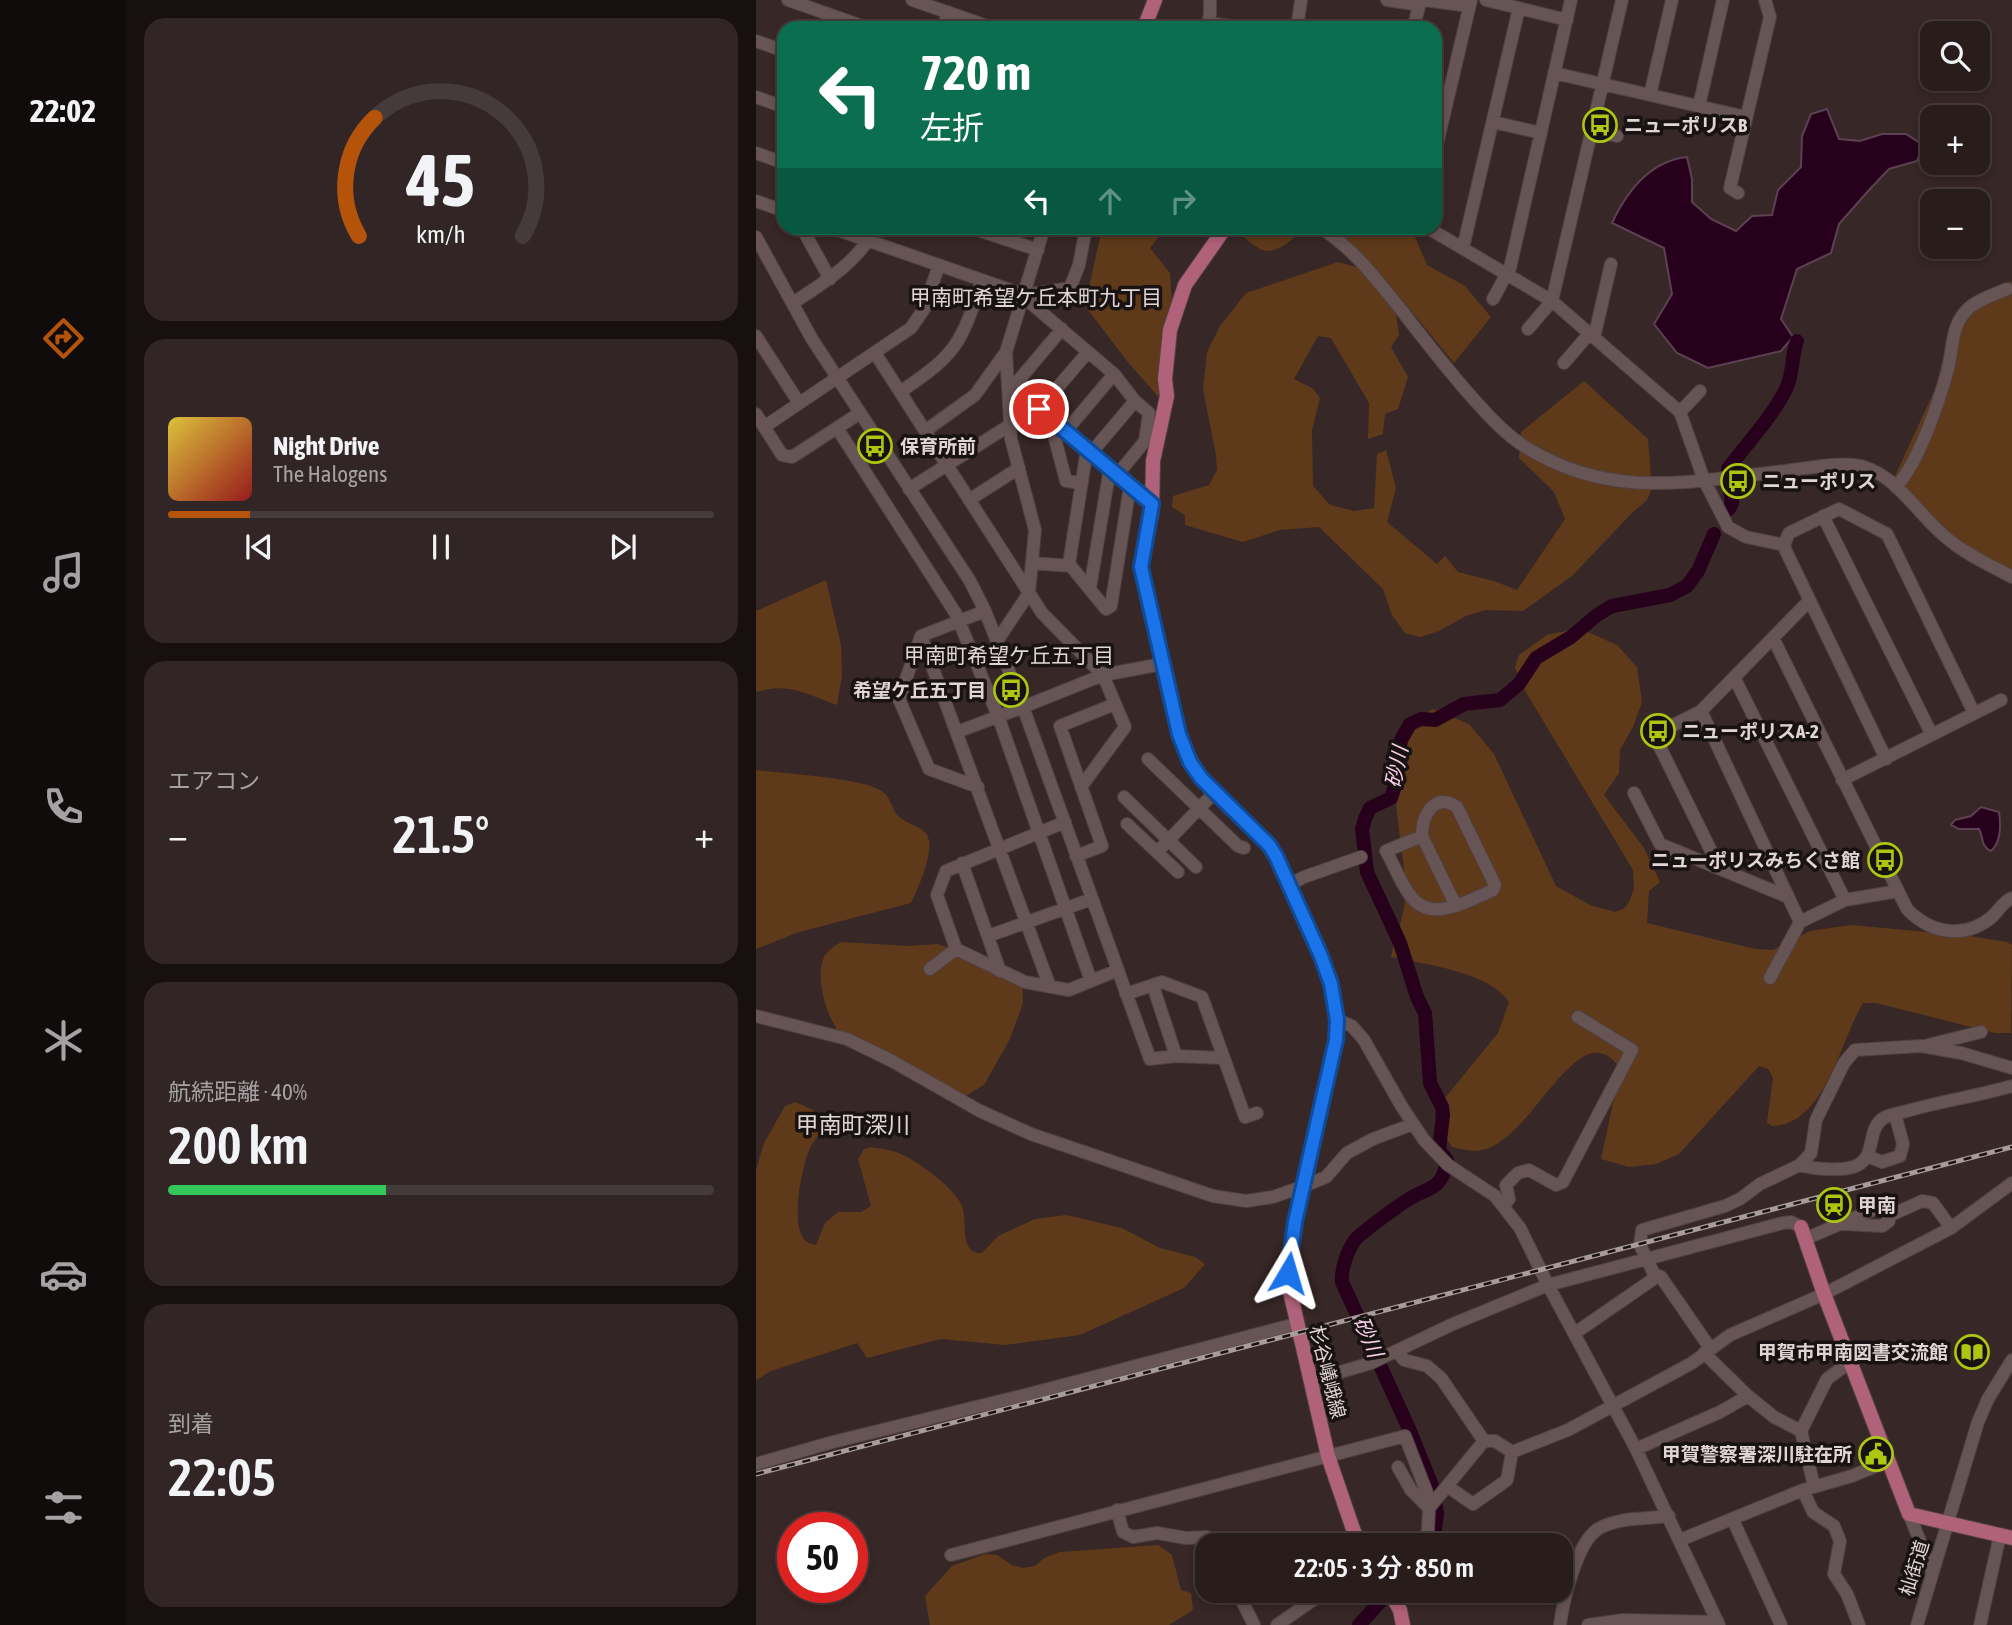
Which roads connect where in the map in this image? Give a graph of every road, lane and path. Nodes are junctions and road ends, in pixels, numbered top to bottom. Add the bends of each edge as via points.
1 (788, 0) edge
2 (912, 0) edge
3 (1155, 0) edge
4 (1210, 0) edge
5 (1301, 0) edge
6 (1387, 0) edge
7 (1486, 0) edge
8 (1571, 0) edge
9 (1622, 0) edge
10 (1672, 0) edge
11 (1723, 0) edge
12 (1765, 0) edge
13 (1422, 2) edge
14 (805, 3) edge
15 (1470, 3) edge
16 (1519, 8) junction
17 (948, 12) junction
18 (1567, 20) junction
19 (850, 21) edge
20 (945, 21) edge
21 (973, 21) edge
22 (1147, 21) edge
23 (1208, 21) edge
24 (1298, 21) edge
25 (1415, 21) edge
26 (756, 41) edge
27 (777, 48) edge
28 (1554, 73) junction
29 (1602, 84) junction
30 (1650, 95) junction
31 (756, 97) edge
32 (777, 104) edge
33 (1699, 106) junction
34 (1746, 117) junction
35 (1493, 122) junction
36 (1442, 123) edge
37 (1592, 130) junction
38 (1541, 133) junction
39 (1617, 136) dead end
40 (756, 153) edge
41 (777, 160) edge
42 (1738, 193) dead end
43 (756, 201) edge
44 (777, 208) edge
45 (806, 235) edge
46 (854, 235) edge
47 (871, 235) edge
48 (993, 235) edge
49 (1042, 235) edge
50 (1085, 235) edge
51 (1220, 235) edge
52 (1332, 235) edge
53 (1440, 235) edge
54 (869, 240) junction
55 (757, 242) edge
56 (1463, 248) junction
57 (1038, 250) junction
58 (1611, 264) dead end
59 (939, 265) junction
60 (1508, 275) junction
61 (830, 279) junction
62 (982, 280) junction
63 (2007, 289) dead end
64 (1025, 295) junction
65 (1493, 299) dead end
66 (1552, 301) junction
67 (793, 303) junction
68 (1062, 329) junction
69 (1528, 329) dead end
70 (756, 336) edge
71 (1591, 336) junction
72 (1006, 352) junction
73 (1088, 352) junction
74 (875, 354) junction
75 (1564, 363) dead end
76 (1114, 374) junction
77 (837, 378) junction
78 (1011, 386) junction
79 (1700, 391) dead end
80 (900, 392) junction
81 (1135, 401) junction
82 (799, 403) junction
83 (1044, 412) junction
84 (1680, 412) junction
85 (860, 413) junction
86 (756, 414) edge
87 (1010, 425) junction
88 (764, 427) junction
89 (836, 428) junction
90 (925, 431) junction
91 (1066, 431) junction
92 (1089, 451) junction
93 (947, 465) junction
94 (1018, 468) junction
95 (1113, 472) junction
96 (1704, 480) junction
97 (1082, 483) junction
98 (1130, 486) junction
99 (1896, 487) junction
100 (909, 489) junction
101 (970, 500) junction
102 (1152, 504) junction
103 (1823, 516) junction
104 (1784, 545) junction
105 (1032, 563) junction
106 (1071, 566) junction
107 (2012, 576) edge
108 (1090, 588) junction
109 (1029, 593) junction
110 (1809, 601) junction
111 (985, 611) junction
112 (959, 622) junction
113 (921, 636) junction
114 (1773, 638) junction
115 (997, 641) junction
116 (1162, 664) junction
117 (1103, 675) junction
118 (1734, 677) junction
119 (2001, 700) dead end
120 (1115, 704) junction
121 (1023, 707) junction
122 (1701, 711) junction
123 (1974, 713) junction
124 (998, 716) junction
125 (957, 732) junction
126 (1932, 736) junction
127 (1148, 759) dead end
128 (1886, 759) junction
129 (1842, 780) junction
130 (978, 787) junction
131 (1081, 787) junction
132 (1214, 793) junction
133 (1634, 793) dead end
134 (1124, 797) dead end
135 (1199, 809) junction
136 (1065, 822) junction
137 (1127, 824) dead end
138 (1038, 833) junction
139 (1422, 836) junction
140 (1168, 840) junction
141 (1244, 848) dead end
142 (1000, 849) junction
143 (1157, 852) junction
144 (1076, 856) junction
145 (1361, 857) dead end
146 (962, 863) junction
147 (1196, 867) dead end
148 (1720, 869) junction
149 (1178, 872) dead end
150 (1289, 886) junction
151 (1898, 891) junction
152 (1788, 897) junction
153 (2012, 898) edge
154 (1092, 899) junction
155 (1845, 900) junction
156 (1456, 906) junction
157 (1065, 908) junction
158 (1800, 922) junction
159 (1027, 923) junction
160 (988, 936) junction
161 (956, 949) junction
162 (930, 969) dead end
163 (1118, 970) junction
164 (1000, 971) junction
165 (1770, 978) dead end
166 (1091, 981) junction
167 (1153, 986) junction
168 (1050, 987) junction
169 (1126, 994) junction
170 (756, 1016) edge
171 (1578, 1017) dead end
172 (1337, 1020) junction
173 (1981, 1032) dead end
174 (1921, 1046) junction
175 (1177, 1056) junction
176 (1223, 1058) junction
177 (2012, 1068) edge
178 (2012, 1086) edge
179 (1257, 1114) dead end
180 (1895, 1114) junction
181 (1413, 1125) junction
182 (1867, 1156) junction
183 (1800, 1165) junction
184 (2012, 1183) edge
185 (1304, 1186) junction
186 (1504, 1206) junction
187 (1951, 1228) junction
188 (1803, 1233) junction
189 (1647, 1259) junction
190 (1654, 1274) junction
191 (1548, 1285) junction
192 (1824, 1294) junction
193 (1296, 1324) junction
194 (1575, 1333) junction
195 (1707, 1351) junction
196 (1391, 1354) junction
197 (2012, 1360) edge
198 (1850, 1362) junction
199 (1310, 1381) junction
200 (1748, 1396) junction
201 (1612, 1406) junction
202 (1801, 1431) junction
203 (1484, 1441) junction
204 (1636, 1449) junction
205 (1512, 1452) junction
206 (1328, 1455) junction
207 (1888, 1461) junction
208 (756, 1464) edge
209 (1398, 1467) dead end
210 (1447, 1486) junction
211 (1808, 1488) junction
212 (1433, 1504) junction
213 (1117, 1510) junction
214 (1909, 1514) junction
215 (1669, 1516) junction
216 (1733, 1520) junction
217 (1949, 1522) junction
218 (1355, 1533) edge
219 (1427, 1533) edge
220 (2006, 1536) edge
221 (1195, 1538) edge
222 (1680, 1540) junction
223 (951, 1555) dead end
224 (1933, 1571) junction
225 (1243, 1603) edge
226 (1309, 1603) edge
227 (1396, 1603) edge
228 (1670, 1623) edge
229 (1719, 1624) edge
230 (1254, 1625) edge
231 (1277, 1625) edge
232 (1403, 1625) edge
233 (1560, 1625) edge
234 (1588, 1625) edge
235 (1781, 1625) edge
236 (1859, 1625) edge
237 (1917, 1625) edge
238 (1980, 1625) edge

1 - 14 street
2 - 17 street
3 - 22 main road
4 - 23 street
5 - 24 street
6 - 13 street
7 - 16 street
8 - 18 street
9 - 29 street
10 - 30 street
11 - 33 street
12 - 34 street via 1770,17
13 - 15 street
13 - 25 street
14 - 19 street
15 - 36 street
16 - 18 street
16 - 35 street
17 - 20 street
17 - 21 street
18 - 28 street
26 - 27 street
28 - 29 street
28 - 38 street
29 - 30 street
29 - 37 street
30 - 33 street
31 - 32 street
33 - 34 street
34 - 42 street via 1730,188
35 - 38 street
35 - 56 street
37 - 39 street
37 - 66 street
38 - 60 street
40 - 41 street
43 - 44 street
45 - 61 street
46 - 54 street
47 - 54 street
48 - 57 street
49 - 57 street
50 - 64 street via 1070,288
51 - 102 main road, 杉谷嶬峨線 via 1185,285 1173,318 1167,396 1153,461
52 - 96 street via 1365,264 1495,423 1526,447 1608,480 1652,484
53 - 56 street
54 - 59 street
54 - 61 street
55 - 67 street
56 - 60 street
57 - 64 street
58 - 71 street
59 - 62 street
59 - 74 street via 920,318
60 - 65 street
60 - 66 street
61 - 67 street
62 - 64 street
62 - 80 street via 957,345 940,364
63 - 99 street via 1966,311 1955,327 1943,389 1906,475
64 - 68 street
64 - 72 street
66 - 69 street
66 - 71 street
67 - 77 street
68 - 73 street
68 - 78 street
70 - 82 street
71 - 75 street
71 - 84 street
72 - 78 street
72 - 90 street via 975,395
73 - 76 street
73 - 83 street
74 - 77 street
74 - 80 street
76 - 81 street
76 - 91 street
77 - 82 street
77 - 85 street
78 - 83 street
78 - 87 street
79 - 84 street
80 - 90 street
81 - 92 street
81 - 95 street via 1149,413 1146,442
82 - 88 street
83 - 91 street
83 - 97 street via 1066,481
84 - 96 street
85 - 89 street
85 - 100 street
86 - 88 street
87 - 93 street
87 - 94 street
88 - 89 street via 782,455 792,457
89 - 112 street
90 - 93 street
91 - 92 street
92 - 95 street
92 - 97 street
93 - 100 street
93 - 101 street
94 - 101 street
94 - 105 street via 1035,530
95 - 98 street
95 - 108 street
96 - 99 street via 1854,465 1883,476
96 - 104 street via 1728,527 1746,537
97 - 106 street
98 - 102 street
98 - 108 street via 1111,606 1106,609
99 - 107 street via 1948,540
100 - 111 street
101 - 109 street
102 - 116 main road, 杉谷嶬峨線 via 1141,567
103 - 104 street via 1789,533
103 - 123 street via 1839,509 1887,534
103 - 126 street
104 - 110 street
105 - 106 street
105 - 109 street
106 - 108 street
109 - 115 street
109 - 117 street via 1042,613
110 - 114 street
110 - 128 street
111 - 112 street
111 - 115 street
112 - 113 street
112 - 124 street
113 - 125 street
113 - 130 street via 899,699 929,769
114 - 118 street
114 - 129 street
115 - 121 street
116 - 117 street
116 - 132 main road, 杉谷嶬峨線 via 1184,747
117 - 120 street
117 - 121 street
118 - 122 street
118 - 155 street
119 - 123 street
120 - 131 street via 1125,727
120 - 131 street via 1059,726
121 - 124 street
121 - 136 street
122 - 148 street via 1654,735
122 - 152 street
123 - 126 street
124 - 125 street
124 - 138 street
125 - 130 street
126 - 128 street
127 - 135 street
128 - 129 street
129 - 151 street
130 - 142 street
131 - 144 street via 1102,846
132 - 135 street
132 - 150 main road, 杉谷嶬峨線 via 1269,845
133 - 148 street via 1660,844
134 - 140 street
135 - 140 street
135 - 141 street
136 - 138 street
136 - 144 street
137 - 143 street
138 - 142 street
138 - 157 street
139 - 156 street
139 - 156 street via 1386,851 1420,905
139 - 156 street via 1422,820 1435,804 1447,802 1457,807 1495,885
140 - 143 street
140 - 147 street
142 - 146 street
142 - 159 street
143 - 149 street
144 - 154 street
145 - 150 street
146 - 160 street
146 - 161 street via 946,871 937,895
148 - 152 street
150 - 172 main road, 杉谷嶬峨線 via 1329,977
151 - 153 street via 1907,909 1927,926 1958,931 1983,923
151 - 155 street
152 - 158 street
154 - 157 street
154 - 163 street
155 - 158 street
157 - 159 street
157 - 166 street
158 - 165 street
159 - 160 street
159 - 168 street
160 - 164 street
161 - 162 street
161 - 164 street
163 - 166 street
163 - 169 street
164 - 168 street
166 - 168 street via 1069,990
167 - 169 street
167 - 175 street
167 - 176 street via 1162,982 1202,997
169 - 175 street via 1150,1059
170 - 185 street via 847,1039 1031,1134 1200,1192 1247,1201
171 - 186 street via 1632,1050 1563,1182 1556,1185 1529,1170 1518,1173 1506,1185 1509,1199
172 - 181 street via 1352,1026 1364,1040
172 - 185 main road, 杉谷嶬峨線
173 - 174 street
174 - 177 street
174 - 183 street via 1855,1050 1816,1120 1811,1153
175 - 176 street
176 - 179 street via 1245,1117
178 - 180 street
180 - 182 street via 1874,1128
180 - 182 street via 1903,1144 1900,1156 1882,1161
181 - 185 street via 1347,1153 1326,1177
181 - 186 street via 1448,1165
182 - 183 street via 1853,1167 1810,1169
183 - 189 street via 1725,1206 1642,1230 1640,1244
184 - 187 street
185 - 193 main road, 杉谷嶬峨線 via 1289,1259
186 - 191 street
187 - 188 street via 1933,1203 1922,1201 1889,1216 1884,1208 1877,1208 1864,1220
187 - 192 street
188 - 189 street via 1791,1222 1783,1223
188 - 192 main road
189 - 190 street
189 - 191 street
190 - 194 street via 1652,1280
190 - 195 street
191 - 194 street
191 - 196 street
192 - 195 street via 1730,1335
192 - 198 main road
193 - 199 main road, 杉谷嶬峨線
193 - 208 street
194 - 201 street
195 - 200 street
195 - 201 street
196 - 199 street
196 - 203 street via 1427,1366 1441,1378
197 - 217 street, 杣街道 via 1978,1422
198 - 202 street via 1827,1379
198 - 207 main road
199 - 206 main road, 杉谷嶬峨線
200 - 202 street
200 - 204 street
201 - 204 street
201 - 205 street
202 - 211 street
203 - 205 street via 1495,1441
203 - 210 street
204 - 215 street
205 - 210 street via 1507,1480 1473,1504
206 - 212 street via 1405,1436
206 - 213 street
206 - 218 main road, 杉谷嶬峨線
207 - 211 street
207 - 214 main road
209 - 212 street via 1411,1490
210 - 212 street
211 - 216 street
211 - 236 street via 1813,1512 1834,1526 1840,1541 1834,1574
212 - 219 street
213 - 221 street via 1123,1532 1133,1537 1166,1533
213 - 223 street
214 - 217 main road
214 - 224 street
215 - 222 street
215 - 233 street via 1612,1523 1596,1530 1580,1552
216 - 222 street
216 - 235 street
217 - 220 main road
217 - 224 street, 杣街道
220 - 238 street
222 - 229 street
224 - 237 street, 杣街道
225 - 230 street
226 - 231 street
227 - 232 main road
228 - 229 street
228 - 234 street via 1623,1620

